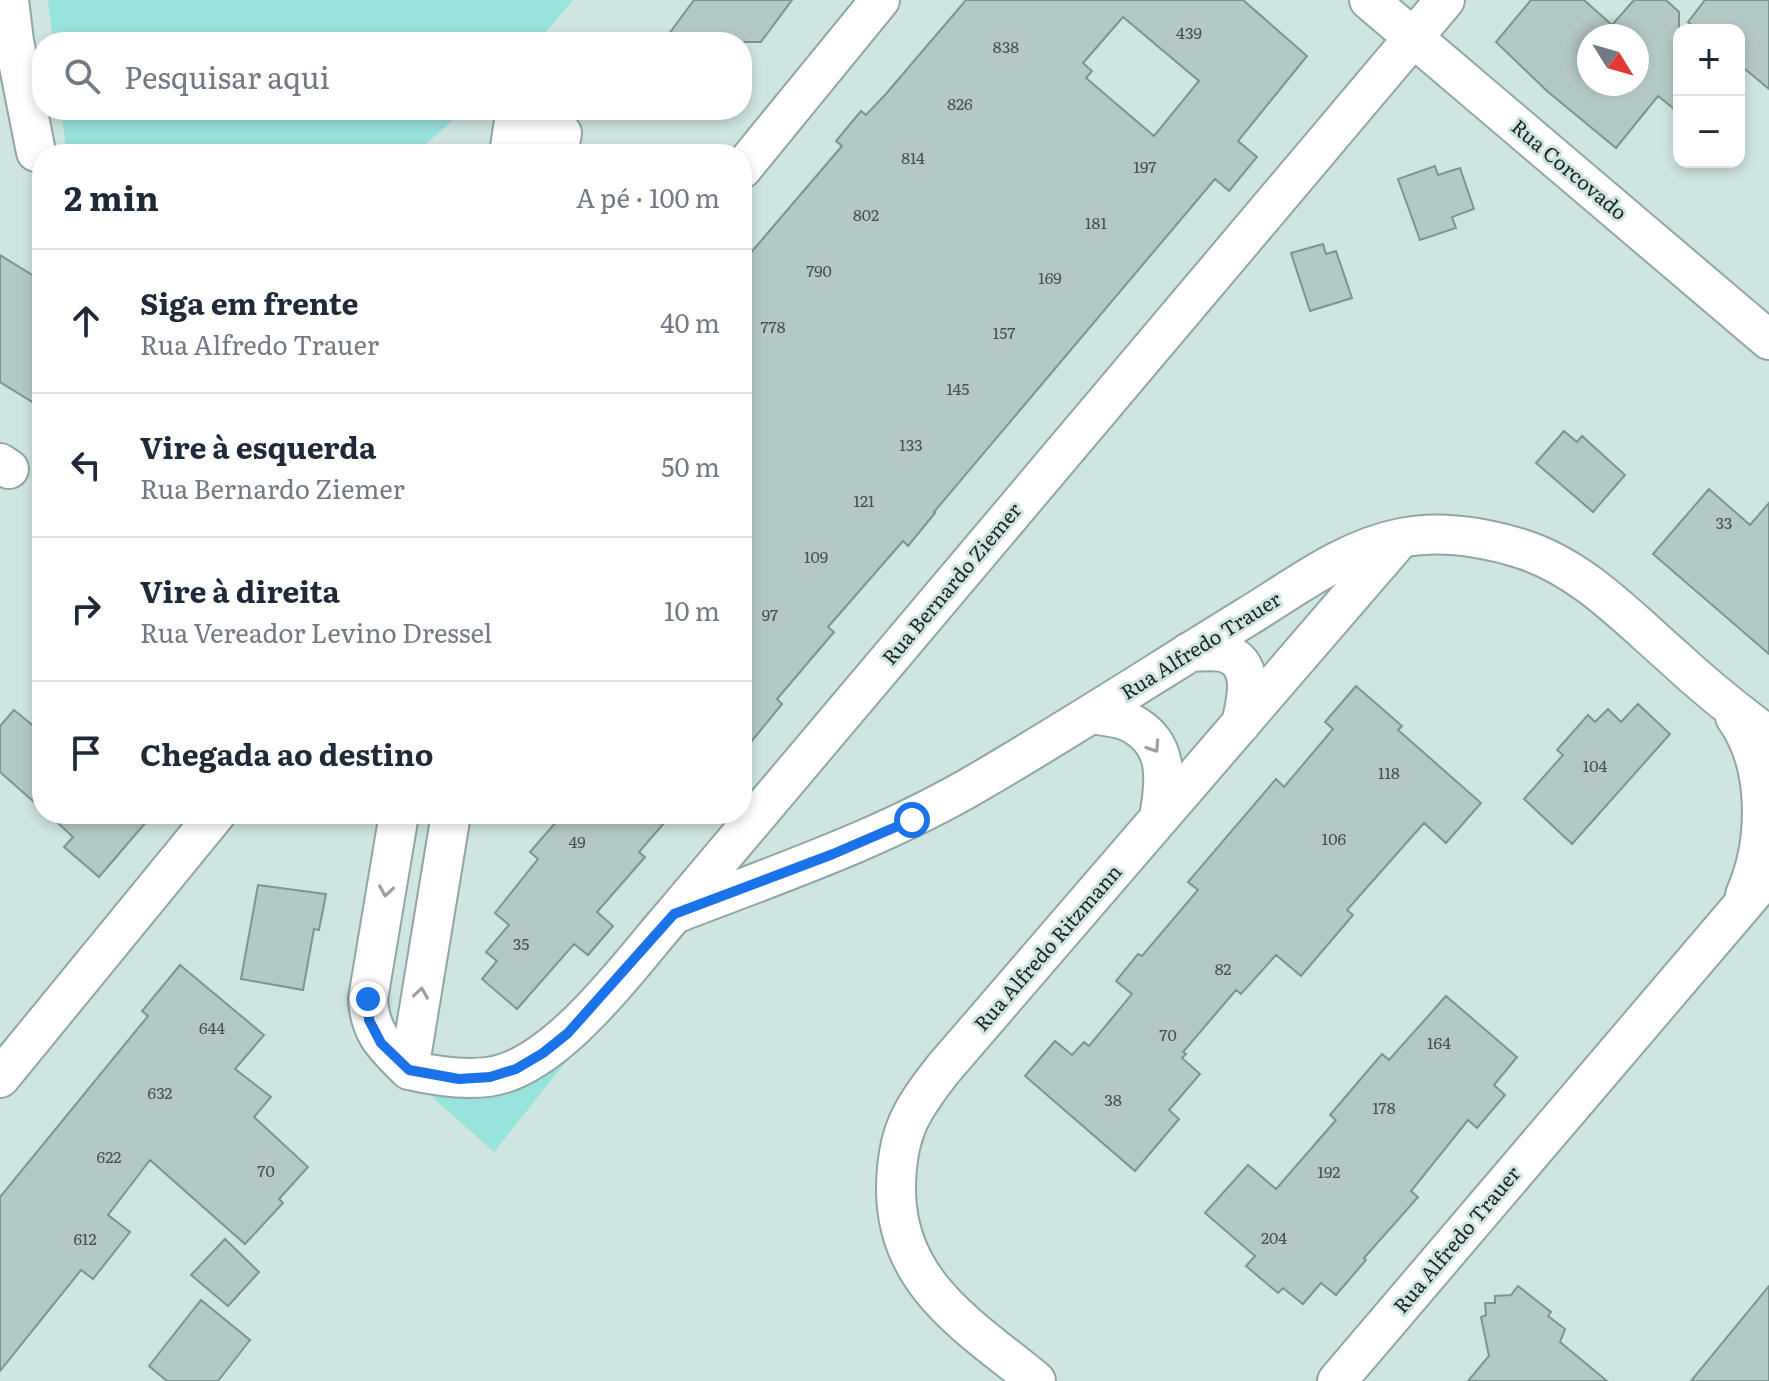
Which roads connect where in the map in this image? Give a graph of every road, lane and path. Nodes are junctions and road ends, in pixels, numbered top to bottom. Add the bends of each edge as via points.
1 (9, 0) edge
2 (880, 0) edge
3 (1369, 0) edge
4 (1445, 0) edge
5 (1413, 37) junction
6 (34, 144) edge
7 (510, 144) edge
8 (560, 144) edge
9 (752, 157) edge
10 (1769, 340) edge
11 (1401, 538) junction
12 (1189, 652) junction
13 (1714, 694) junction
14 (1091, 714) junction
15 (1241, 724) junction
16 (1769, 736) edge
17 (1768, 778) edge
18 (1159, 818) junction
19 (752, 821) edge
20 (208, 824) edge
21 (397, 824) edge
22 (449, 824) edge
23 (750, 824) edge
24 (1769, 874) edge
25 (674, 914) junction
26 (1732, 916) junction
27 (409, 1070) junction
28 (0, 1078) edge
29 (1036, 1381) edge
30 (1337, 1381) edge

1 - 6 street
2 - 9 street
3 - 5 street, Rua Corcovado
4 - 5 street, Rua Bernardo Ziemer
5 - 10 street, Rua Corcovado
5 - 19 street, Rua Bernardo Ziemer
7 - 8 street via 513,127 562,133
11 - 12 street, Rua Alfredo Trauer via 1332,565
11 - 13 street, Rua Alfredo Trauer via 1467,536 1549,559 1602,595
11 - 15 street, Rua Alfredo Ritzmann
12 - 14 street, Rua Alfredo Trauer
12 - 15 street via 1223,652 1237,662 1249,691
13 - 16 street, Rua Alfredo Trauer
13 - 17 street, Rua Alfredo Trauer via 1741,723
14 -> 18 street via 1127,721 1145,733 1160,755 1166,777
14 - 25 street, Rua Alfredo Trauer via 912,820
15 - 18 street, Rua Alfredo Ritzmann
17 - 26 street, Rua Alfredo Trauer via 1760,856
18 - 29 street, Rua Alfredo Ritzmann via 921,1097 898,1149 896,1216 907,1252 923,1279 943,1303
20 - 28 street
21 -> 27 street via 368,999 369,1020 381,1043
27 -> 22 street
23 - 25 street, Rua Bernardo Ziemer
24 - 26 street, Rua Alfredo Trauer
25 - 27 street, Rua Bernardo Ziemer via 578,1022 516,1069 459,1079
26 - 30 street, Rua Alfredo Trauer

